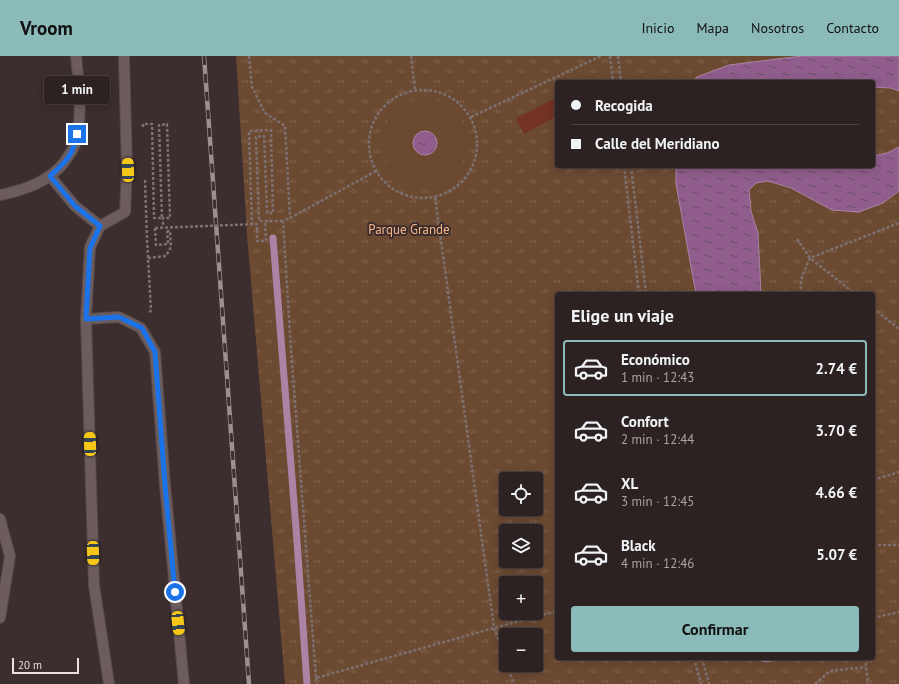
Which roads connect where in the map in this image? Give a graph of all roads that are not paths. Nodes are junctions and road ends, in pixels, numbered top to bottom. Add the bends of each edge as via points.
1 (76, 56) edge
2 (124, 56) edge
3 (50, 176) junction
4 (0, 195) edge
5 (100, 226) junction
6 (86, 319) junction
7 (0, 519) edge
8 (0, 618) edge
9 (109, 684) edge
10 (184, 684) edge

1 - 3 street via 79,123 75,146 65,162
2 - 5 street via 128,170 125,212
3 - 4 street via 17,192
3 - 5 street via 75,206
5 - 6 street via 90,248
6 - 9 street via 94,585
6 - 10 street via 119,317 142,328 155,352
7 - 8 street via 10,556

